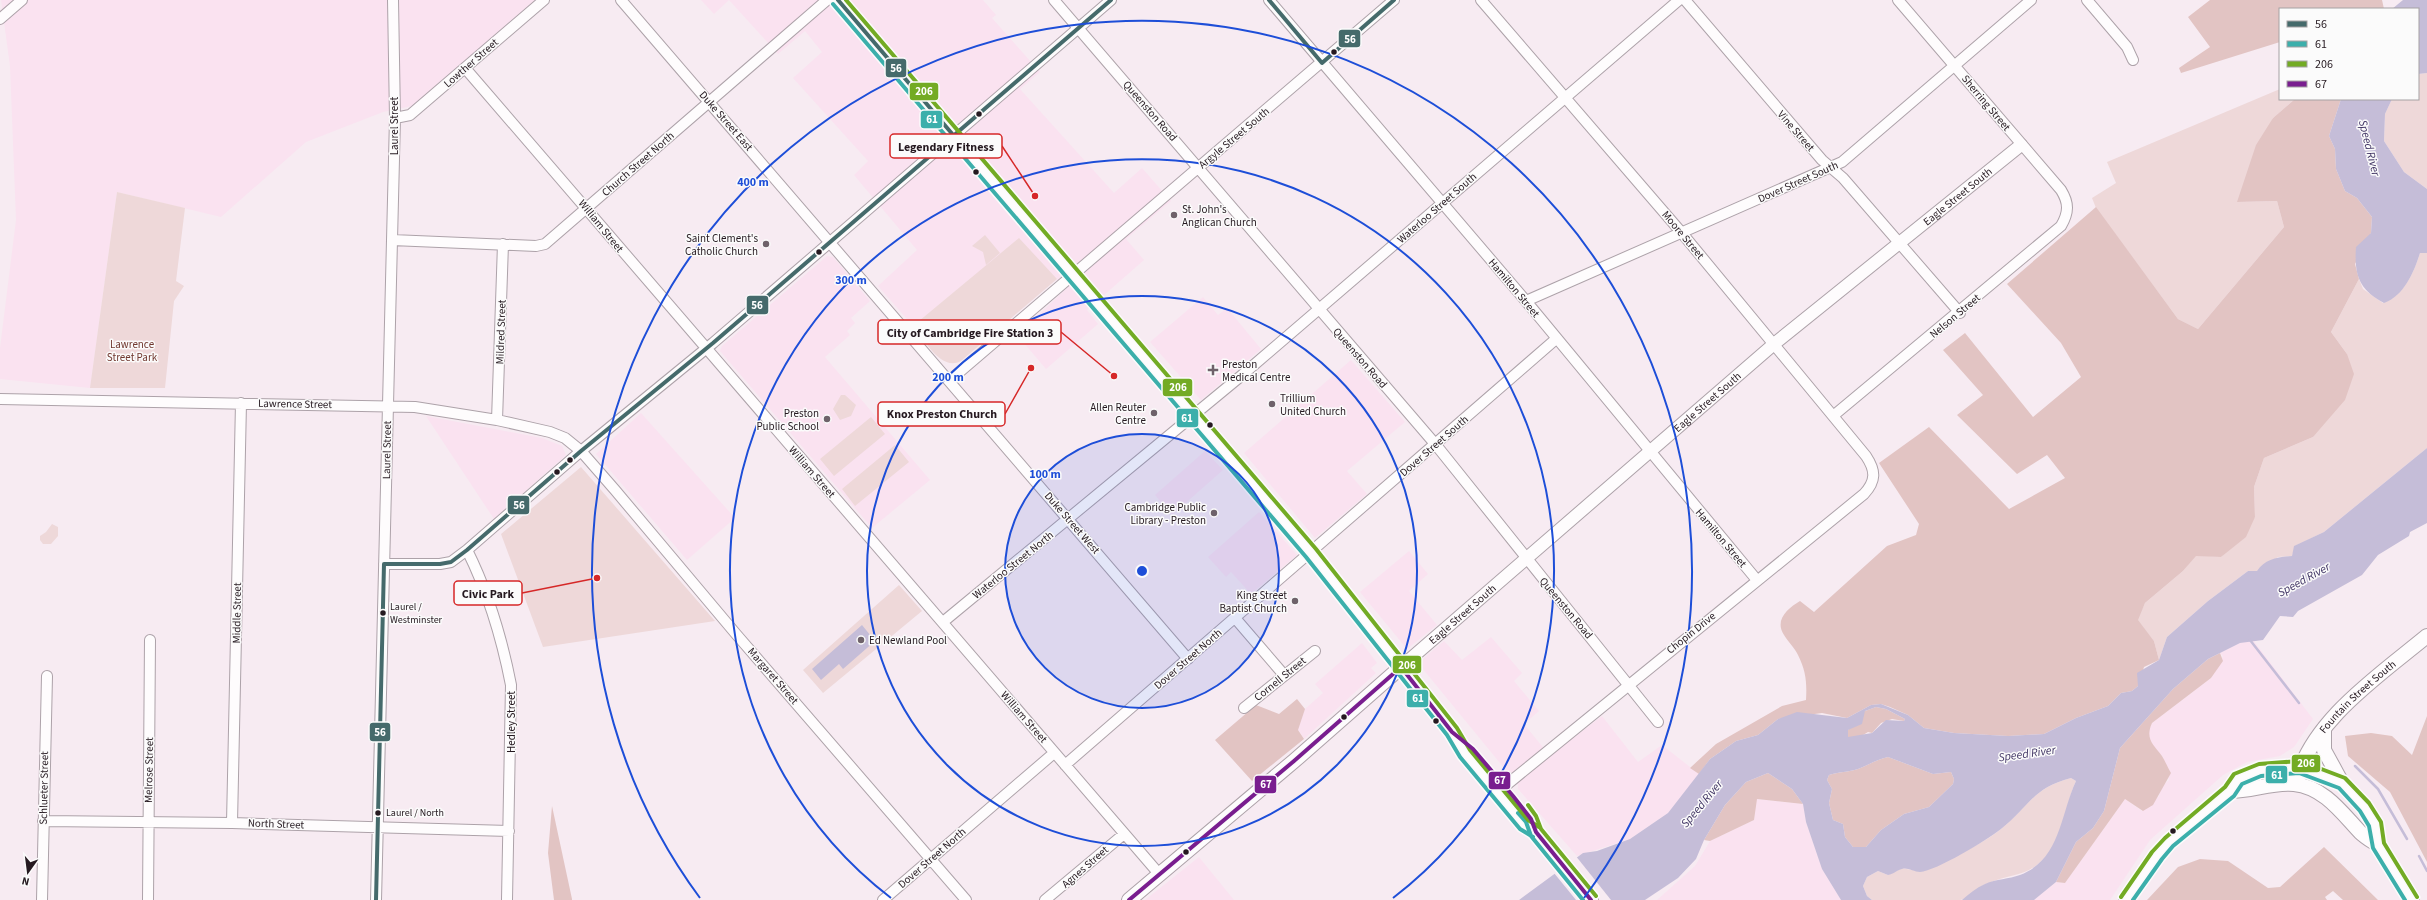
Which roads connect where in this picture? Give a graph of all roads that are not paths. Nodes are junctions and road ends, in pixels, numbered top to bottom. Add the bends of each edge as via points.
1 (22, 0) edge
2 (393, 0) edge
3 (544, 0) edge
4 (621, 0) edge
5 (827, 0) edge
6 (838, 0) edge
7 (1054, 0) edge
8 (1111, 0) edge
9 (1269, 0) edge
10 (1394, 0) edge
11 (1481, 0) edge
12 (1679, 0) edge
13 (1685, 0) edge
14 (1898, 0) edge
15 (2031, 0) edge
16 (2087, 0) edge
17 (0, 19) edge
18 (1078, 28) junction
19 (2132, 60) dead end
20 (1322, 62) junction
21 (1954, 66) junction
22 (466, 68) junction
23 (1564, 97) junction
24 (709, 103) junction
25 (395, 118) junction
26 (954, 136) junction
27 (2021, 145) junction
28 (1198, 168) junction
29 (1831, 168) junction
30 (1442, 204) junction
31 (587, 208) junction
32 (2068, 209) joint
33 (1681, 232) junction
34 (392, 240) junction
35 (830, 242) junction
36 (1900, 243) junction
37 (503, 244) junction
38 (1073, 275) junction
39 (1526, 301) junction
40 (1319, 309) junction
41 (1960, 312) junction
42 (1556, 339) junction
43 (1774, 344) junction
44 (706, 348) junction
45 (949, 380) junction
46 (0, 399) edge
47 (241, 403) junction
48 (388, 405) junction
49 (1193, 415) junction
50 (1833, 416) junction
51 (498, 420) junction
52 (1436, 445) junction
53 (581, 451) junction
54 (1649, 452) junction
55 (1875, 477) joint
56 (1069, 519) junction
57 (467, 550) junction
58 (1311, 552) junction
59 (1526, 559) junction
60 (384, 564) junction
61 (1756, 579) junction
62 (1235, 618) junction
63 (943, 622) junction
64 (2427, 636) edge
65 (150, 640) dead end
66 (1315, 651) dead end
67 (1188, 659) junction
68 (1401, 667) junction
69 (1284, 675) junction
70 (47, 676) dead end
71 (1629, 684) junction
72 (1244, 708) dead end
73 (1658, 722) dead end
74 (2324, 726) junction
75 (1452, 732) junction
76 (1054, 753) junction
77 (1065, 765) junction
78 (2300, 767) junction
79 (2342, 783) junction
80 (2296, 784) junction
81 (1505, 786) junction
82 (2230, 790) junction
83 (43, 820) junction
84 (148, 822) junction
85 (232, 823) junction
86 (378, 828) junction
87 (509, 831) junction
88 (1536, 832) junction
89 (1124, 834) junction
90 (2378, 844) junction
91 (931, 859) junction
92 (1160, 875) junction
93 (42, 900) edge
94 (148, 900) edge
95 (376, 900) edge
96 (507, 900) edge
97 (883, 900) edge
98 (966, 900) edge
99 (1045, 900) edge
100 (1129, 900) edge
101 (1591, 900) edge
102 (2126, 900) edge
103 (2412, 900) edge

1 - 17 street
2 - 25 street, Laurel Street
3 - 22 street, Lowther Street
4 - 24 street, Duke Street East
5 - 24 street, Church Street North
6 - 26 main road
7 - 18 street, Queenston Road
8 - 18 street
9 - 20 street, Hamilton Street
10 - 20 street, Argyle Street South
11 - 23 street, Moore Street
12 - 23 street, Waterloo Street South
13 - 29 street, Vine Street via 1756,86
14 - 21 street, Sherring Street
15 - 21 street, Dover Street South
16 - 19 street via 2127,47
18 - 26 street
18 - 28 street, Queenston Road
20 - 28 street, Argyle Street South
20 - 30 street, Hamilton Street
21 - 27 street, Sherring Street
21 - 29 street, Dover Street South via 1842,162
22 - 25 street, Lowther Street via 410,115
22 - 31 street, William Street
23 - 30 street, Waterloo Street South
23 - 33 street, Moore Street
24 - 31 street, Church Street North
24 - 35 street, Duke Street East
25 - 34 street, Laurel Street
26 - 35 street
26 - 38 main road
27 - 32 street, Sherring Street via 2061,190 2067,199
27 - 36 street, Eagle Street South
28 - 38 street, Argyle Street South
28 - 40 street, Queenston Road
29 - 33 street, Dover Street South
29 - 36 street, Vine Street via 1843,178
30 - 39 street, Hamilton Street
30 - 40 street, Waterloo Street South
31 - 37 street, Church Street North via 545,244
31 - 44 street, William Street via 630,262
32 - 41 street, Nelson Street via 2061,226
33 - 39 street, Dover Street South
33 - 43 street, Moore Street
34 - 37 street, Church Street North
34 - 48 street, Laurel Street
35 - 44 street
35 - 45 street, Duke Street West
36 - 41 street, Vine Street
36 - 43 street, Eagle Street South
37 - 51 street, Mildred Street
38 - 45 street, Argyle Street South
38 - 49 main road
39 - 42 street, Hamilton Street
40 - 49 street, Waterloo Street South
40 - 52 street, Queenston Road
41 - 50 street, Nelson Street
42 - 52 street, Dover Street South
42 - 54 street, Hamilton Street
43 - 50 street, Moore Street
43 - 54 street, Eagle Street South
44 - 53 street
44 - 63 street, William Street
45 - 56 street, Duke Street West
46 - 47 street, Lawrence Street
47 - 48 street, Lawrence Street
47 - 85 street, Middle Street
48 - 51 street, Lawrence Street
48 - 60 street, Laurel Street
49 - 56 street, Waterloo Street North
49 - 58 main road
50 - 55 street, Moore Street via 1873,466
51 - 53 street, Lawrence Street via 550,432 564,438
52 - 58 street, Dover Street South
52 - 59 street, Queenston Road
53 - 57 street
53 - 91 street, Margaret Street
54 - 59 street, Eagle Street South
54 - 61 street, Hamilton Street
55 - 61 street, Chopin Drive via 1864,494
56 - 63 street, Waterloo Street North
56 - 67 street, Duke Street West
57 - 60 street via 451,562 440,564
57 - 87 street, Hedley Street via 488,601 506,660 510,685
58 - 62 street, Dover Street North
58 - 68 main road
59 - 68 street, Eagle Street South
59 - 71 street, Queenston Road
60 - 86 street, Laurel Street
61 - 71 street, Chopin Drive
62 - 67 street, Dover Street North
62 - 69 street
63 - 76 street, William Street
64 - 74 main road, Fountain Street South
65 - 84 street, Melrose Street
66 - 69 street, Cornell Street
67 - 77 street, Dover Street North
68 - 75 main road
68 - 92 main road
69 - 72 street, Cornell Street
70 - 83 street, Schlueter Street
71 - 73 street, Queenston Road
71 - 81 street, Chopin Drive
74 - 78 main road, Fountain Street South
74 - 79 main road via 2324,750
75 - 81 main road via 1473,749
75 - 88 main road via 1464,753 1524,824
76 - 77 street, William Street
76 - 91 street, Dover Street North
77 - 89 street, William Street
78 - 79 main road
78 - 80 main road, Fountain Street South
78 - 82 main road via 2250,773 2238,779
79 - 90 main road via 2365,807 2375,824
80 - 82 main road via 2269,784 2245,791
80 - 90 main road via 2310,788 2329,800 2345,813 2361,833
81 - 88 main road via 1531,819
82 - 102 main road via 2169,842
83 - 84 street, North Street
83 - 93 street, Schlueter Street
84 - 85 street, North Street
84 - 94 street, Melrose Street
85 - 86 street, North Street
86 - 87 street, North Street
86 - 95 street, Laurel Street
87 - 96 street, Hedley Street
88 - 101 main road
89 - 92 street, William Street
89 - 99 street, Agnes Street
90 - 103 main road
91 - 97 street, Dover Street North
91 - 98 street, Margaret Street
92 - 100 main road

